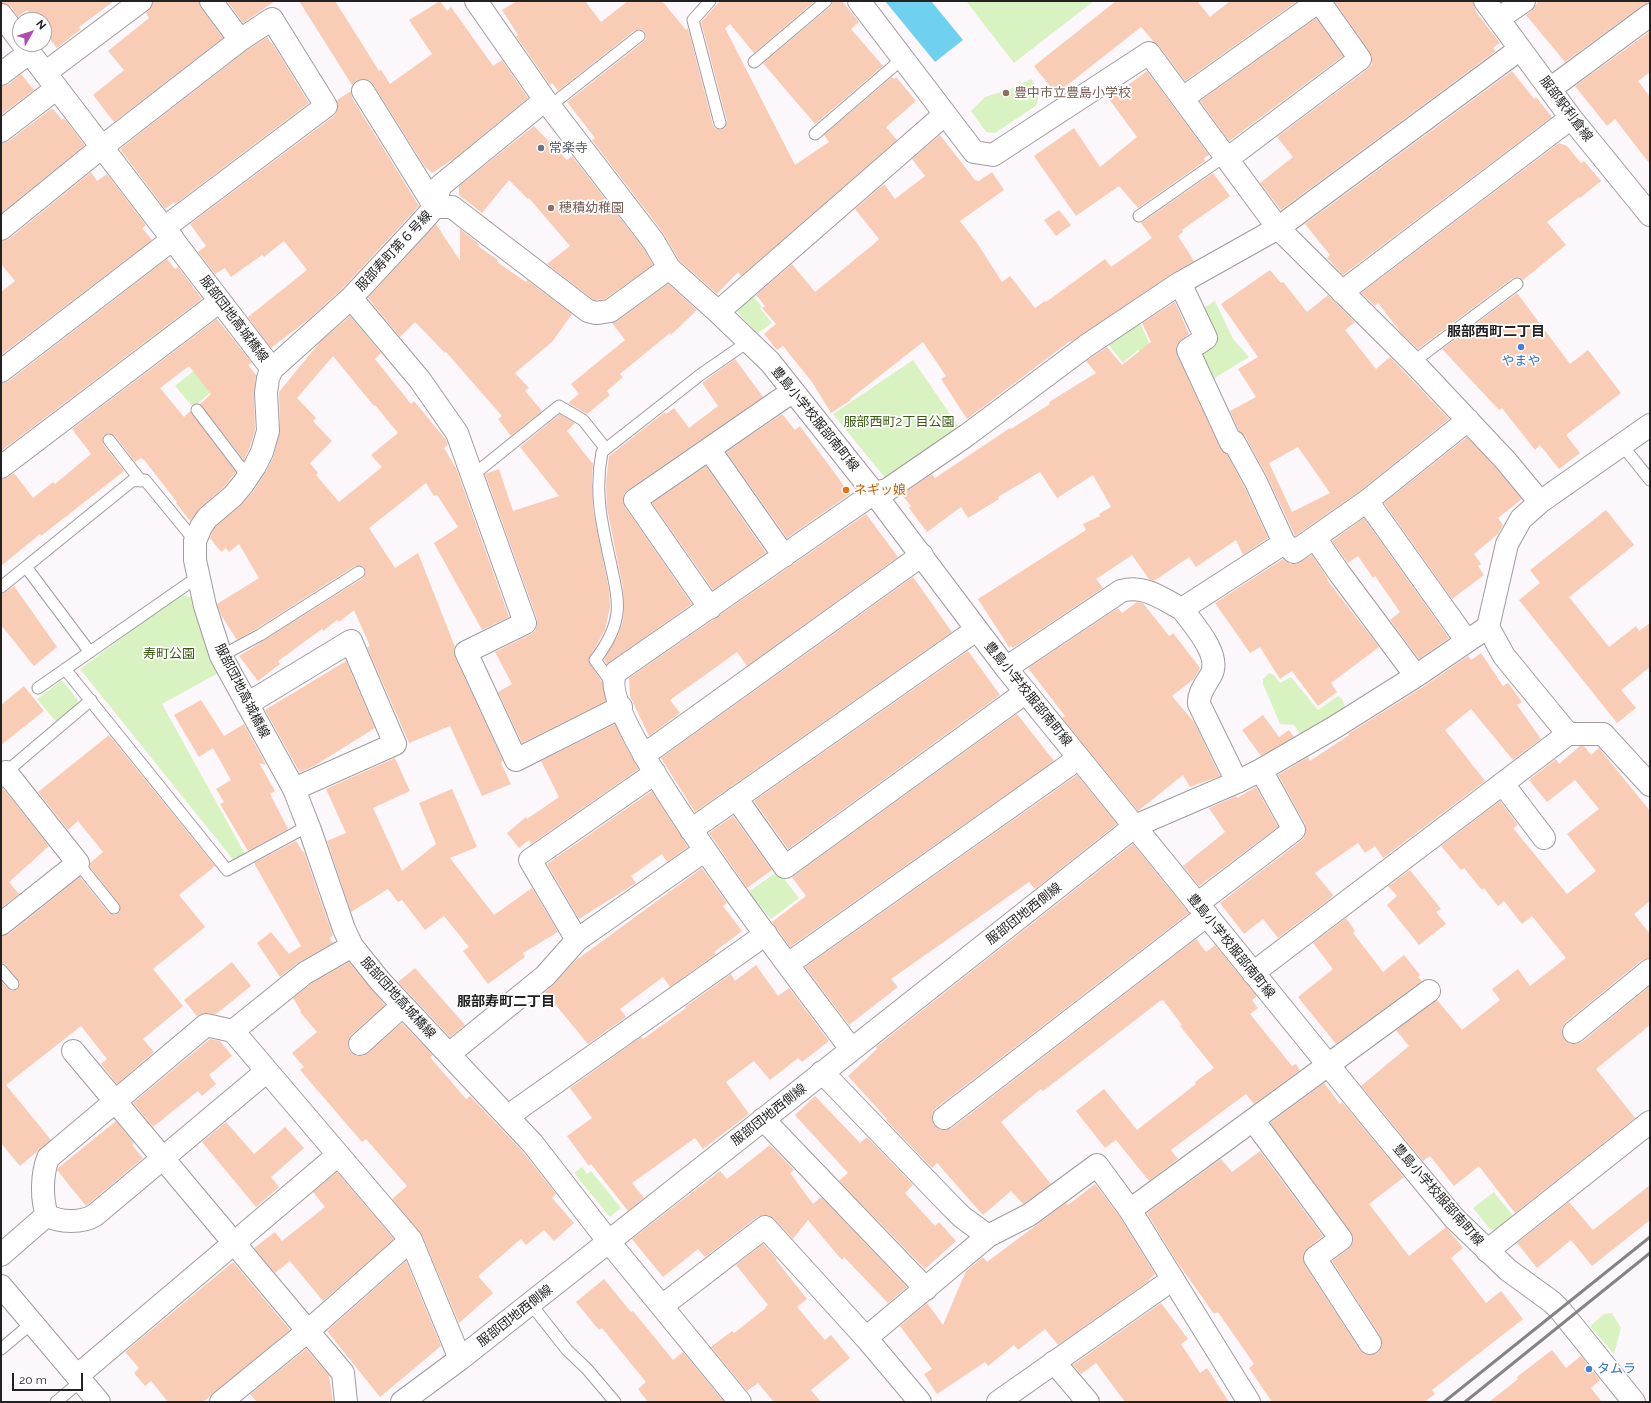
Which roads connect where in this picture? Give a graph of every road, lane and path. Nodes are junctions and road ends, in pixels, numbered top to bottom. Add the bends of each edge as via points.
1 (141, 1) edge
2 (211, 1) edge
3 (710, 1) edge
4 (826, 1) edge
5 (859, 1) edge
6 (1319, 1) edge
7 (1485, 1) edge
8 (1524, 1) edge
9 (483, 3) edge
10 (1, 15) edge
11 (1650, 15) edge
12 (1498, 19) junction
13 (12, 29) edge
14 (639, 36) dead end
15 (240, 40) junction
16 (1520, 49) junction
17 (18, 52) edge
18 (29, 52) edge
19 (902, 59) junction
20 (754, 62) dead end
21 (1, 74) edge
22 (51, 80) junction
23 (1550, 88) junction
24 (363, 91) dead end
25 (1183, 98) junction
26 (547, 103) junction
27 (944, 115) junction
28 (1571, 118) junction
29 (720, 123) dead end
30 (1, 131) edge
31 (815, 134) dead end
32 (102, 146) junction
33 (1226, 158) junction
34 (434, 207) junction
35 (1650, 215) edge
36 (1139, 216) dead end
37 (1, 228) edge
38 (1278, 228) junction
39 (168, 234) junction
40 (669, 268) junction
41 (1180, 284) junction
42 (1517, 284) dead end
43 (1342, 292) junction
44 (351, 298) junction
45 (220, 301) junction
46 (718, 312) junction
47 (749, 341) junction
48 (1413, 362) junction
49 (272, 369) junction
50 (1, 371) edge
51 (793, 391) junction
52 (197, 410) dead end
53 (1468, 420) junction
54 (1650, 425) edge
55 (109, 440) dead end
56 (1622, 445) junction
57 (606, 449) junction
58 (709, 449) junction
59 (1, 467) edge
60 (473, 475) junction
61 (248, 477) junction
62 (1650, 480) edge
63 (141, 481) junction
64 (874, 493) junction
65 (1367, 501) junction
66 (1540, 502) junction
67 (1315, 538) junction
68 (195, 541) junction
69 (1284, 543) junction
70 (922, 555) junction
71 (784, 556) junction
72 (26, 567) junction
73 (359, 572) dead end
74 (200, 581) junction
75 (1, 588) edge
76 (710, 608) junction
77 (1182, 609) junction
78 (1488, 627) junction
79 (976, 630) junction
80 (1466, 640) junction
81 (90, 651) junction
82 (221, 656) junction
83 (65, 668) junction
84 (1006, 668) junction
85 (1416, 676) junction
86 (614, 686) junction
87 (38, 688) dead end
88 (1026, 692) junction
89 (91, 700) junction
90 (247, 704) junction
91 (621, 707) junction
92 (1568, 734) junction
93 (1079, 758) junction
94 (649, 764) junction
95 (1261, 770) junction
96 (3, 774) edge
97 (1237, 782) junction
98 (1503, 784) junction
99 (1650, 785) edge
100 (294, 789) junction
101 (736, 798) junction
102 (308, 826) junction
103 (1136, 826) junction
104 (691, 830) junction
105 (1544, 838) dead end
106 (704, 851) junction
107 (78, 863) junction
108 (114, 908) dead end
109 (1202, 909) junction
110 (1, 924) edge
111 (766, 934) junction
112 (578, 940) junction
113 (352, 946) junction
114 (788, 964) junction
115 (1, 970) edge
116 (1650, 970) edge
117 (1253, 973) junction
118 (13, 984) dead end
119 (1429, 992) dead end
120 (402, 1006) junction
121 (232, 1031) junction
122 (1574, 1032) dead end
123 (360, 1044) dead end
124 (851, 1049) junction
125 (73, 1051) dead end
126 (450, 1054) junction
127 (1328, 1066) junction
128 (266, 1071) junction
129 (822, 1072) junction
130 (116, 1101) junction
131 (508, 1116) junction
132 (944, 1118) dead end
133 (763, 1119) junction
134 (1254, 1120) junction
135 (1650, 1122) edge
136 (338, 1155) junction
137 (163, 1158) junction
138 (1130, 1210) junction
139 (47, 1215) junction
140 (988, 1236) junction
141 (411, 1240) junction
142 (609, 1242) junction
143 (234, 1243) junction
144 (1487, 1251) junction
145 (1, 1255) edge
146 (1173, 1279) junction
147 (1, 1286) edge
148 (926, 1289) junction
149 (530, 1303) junction
150 (662, 1306) junction
151 (32, 1323) junction
152 (308, 1330) junction
153 (866, 1338) junction
154 (1370, 1343) dead end
155 (1, 1348) edge
156 (460, 1359) junction
157 (1054, 1362) junction
158 (79, 1378) junction
159 (56, 1402) edge
160 (99, 1402) edge
161 (222, 1402) edge
162 (346, 1402) edge
163 (402, 1402) edge
164 (615, 1402) edge
165 (740, 1402) edge
166 (920, 1402) edge
167 (998, 1402) edge
168 (1088, 1402) edge
169 (1249, 1402) edge
170 (1634, 1402) edge

1 - 22 street
2 - 15 street
3 - 29 lane via 693,20
4 - 20 lane
5 - 19 street
6 - 25 street
6 - 33 street via 1360,59
7 - 12 street, 服部駅利倉線
8 - 12 street
9 - 26 street, 豊島小学校服部南町線
10 - 13 street, 服部団地高城橋線
11 - 23 street
12 - 16 street, 服部駅利倉線
14 - 26 lane
15 - 32 street
15 - 39 street via 272,19 326,106
16 - 23 street, 服部駅利倉線
16 - 38 street
17 - 21 street
18 - 22 street, 服部団地高城橋線
19 - 27 street
19 - 31 lane
22 - 30 street
22 - 32 street, 服部団地高城橋線
23 - 28 street, 服部駅利倉線
24 - 34 street
25 - 27 street via 1149,53 992,155 974,152
25 - 33 street
26 - 34 street, 服部寿町第６号線 via 440,186
26 - 40 street, 豊島小学校服部南町線 via 654,242
27 - 46 street
28 - 35 street, 服部駅利倉線
28 - 43 street
32 - 37 street
32 - 39 street, 服部団地高城橋線
33 - 36 lane
33 - 38 street
34 - 40 street via 452,206 582,307 596,313 610,311
34 - 44 street, 服部寿町第６号線
38 - 41 street
38 - 43 street
39 - 45 street, 服部団地高城橋線
39 - 50 street
40 - 46 street, 豊島小学校服部南町線
41 - 64 street via 1086,346 887,490
41 - 69 street via 1206,338 1188,350 1231,443 1234,442 1256,482
42 - 48 lane
43 - 48 street
44 - 49 street, 服部寿町第６号線
44 - 60 street via 420,380 453,427
45 - 49 street, 服部団地高城橋線
45 - 59 street
46 - 47 street, 豊島小学校服部南町線
47 - 51 street, 豊島小学校服部南町線
47 - 57 lane via 700,375
48 - 53 street
49 - 61 street, 服部団地高城橋線 via 266,393 267,437
51 - 58 street
51 - 64 street, 豊島小学校服部南町線
52 - 61 lane
53 - 65 street
53 - 66 street
54 - 56 street
55 - 63 lane
56 - 62 lane
56 - 66 street
57 - 60 lane via 582,420 559,406
57 - 86 lane via 602,452 599,467 598,498 615,584 617,614 609,639 595,660
58 - 71 street
58 - 76 street via 635,500
60 - 91 street via 525,623 466,652 516,760
61 - 68 street, 服部団地高城橋線 via 233,496 204,522
63 - 68 lane via 145,480
63 - 72 lane via 132,481
64 - 70 street, 豊島小学校服部南町線
64 - 71 street
65 - 67 street
65 - 80 street
66 - 78 street via 1521,519 1507,544
67 - 69 street via 1294,552
67 - 85 street
68 - 74 street, 服部団地高城橋線 via 195,560
69 - 77 street
70 - 79 street, 豊島小学校服部南町線
70 - 94 street
71 - 76 street
72 - 75 lane
72 - 81 lane
73 - 82 lane via 260,635
74 - 81 lane via 189,583
74 - 82 street, 服部団地高城橋線
76 - 86 street via 616,672
77 - 84 street via 1139,588 1121,591
77 - 97 street via 1210,646 1212,673 1200,693 1199,704
78 - 80 street, 服部団地西側線
78 - 92 street via 1504,656
79 - 84 street, 豊島小学校服部南町線
79 - 101 street
80 - 85 street, 服部団地西側線
81 - 83 lane
82 - 90 street, 服部団地高城橋線
83 - 87 lane
83 - 89 lane
84 - 88 street, 豊島小学校服部南町線
85 - 95 street, 服部団地西側線
86 - 91 street
88 - 93 street, 豊島小学校服部南町線
88 - 101 street via 785,867
89 - 96 lane
89 - 102 lane via 227,870
90 - 100 street, 服部団地高城橋線
90 - 100 street via 351,641 395,744
91 - 94 street
92 - 98 street
92 - 99 street via 1603,734
93 - 103 street, 豊島小学校服部南町線
93 - 114 street
94 - 104 street
94 - 112 street via 530,860
95 - 97 street, 服部団地西側線
95 - 109 street via 1294,830
96 - 107 street
97 - 103 street, 服部団地西側線
98 - 105 street
98 - 117 street
100 - 102 street, 服部団地高城橋線
101 - 104 street
102 - 113 street, 服部団地高城橋線
103 - 109 street, 豊島小学校服部南町線
103 - 124 street, 服部団地西側線
104 - 106 street
106 - 111 street
106 - 112 street
107 - 108 lane
107 - 110 street
109 - 117 street, 豊島小学校服部南町線
109 - 132 street
111 - 114 street
111 - 131 street
112 - 126 street via 544,976
113 - 120 street, 服部団地高城橋線
113 - 121 street via 305,973
114 - 124 street
115 - 118 lane
116 - 122 street
117 - 127 street, 豊島小学校服部南町線
119 - 127 street
120 - 123 street
120 - 126 street, 服部団地高城橋線
121 - 128 street
121 - 130 street via 206,1025
124 - 129 street, 服部団地西側線
125 - 130 street
126 - 131 street, 服部団地高城橋線
127 - 134 street
127 - 144 street, 豊島小学校服部南町線 via 1454,1218
128 - 136 street
128 - 137 street
129 - 133 street, 服部団地西側線
129 - 140 street via 953,1208
130 - 137 street
130 - 139 street via 48,1158 43,1196
131 - 142 street, 服部団地高城橋線
133 - 142 street, 服部団地西側線
133 - 148 street
134 - 138 street
134 - 154 street via 1341,1239 1315,1258
135 - 144 street
136 - 141 street
136 - 143 street
137 - 139 street via 90,1219 58,1220
137 - 143 street
138 - 140 street via 1097,1164 1029,1215
138 - 146 street
139 - 145 street
140 - 148 street
141 - 152 street
141 - 156 street
142 - 149 street, 服部団地西側線
142 - 150 street, 服部団地高城橋線
143 - 152 street
143 - 158 street
144 - 170 street, 豊島小学校服部南町線 via 1552,1302
146 - 157 street
146 - 169 street
147 - 151 street
148 - 153 street
149 - 156 street, 服部団地西側線
149 - 164 lane via 567,1350
150 - 153 street via 765,1227
150 - 165 street, 服部団地高城橋線
151 - 155 lane
151 - 158 street
152 - 161 street
152 - 162 street via 343,1373
153 - 166 street
156 - 163 street, 服部団地西側線
157 - 167 street
157 - 168 street
158 - 159 lane
158 - 160 street

